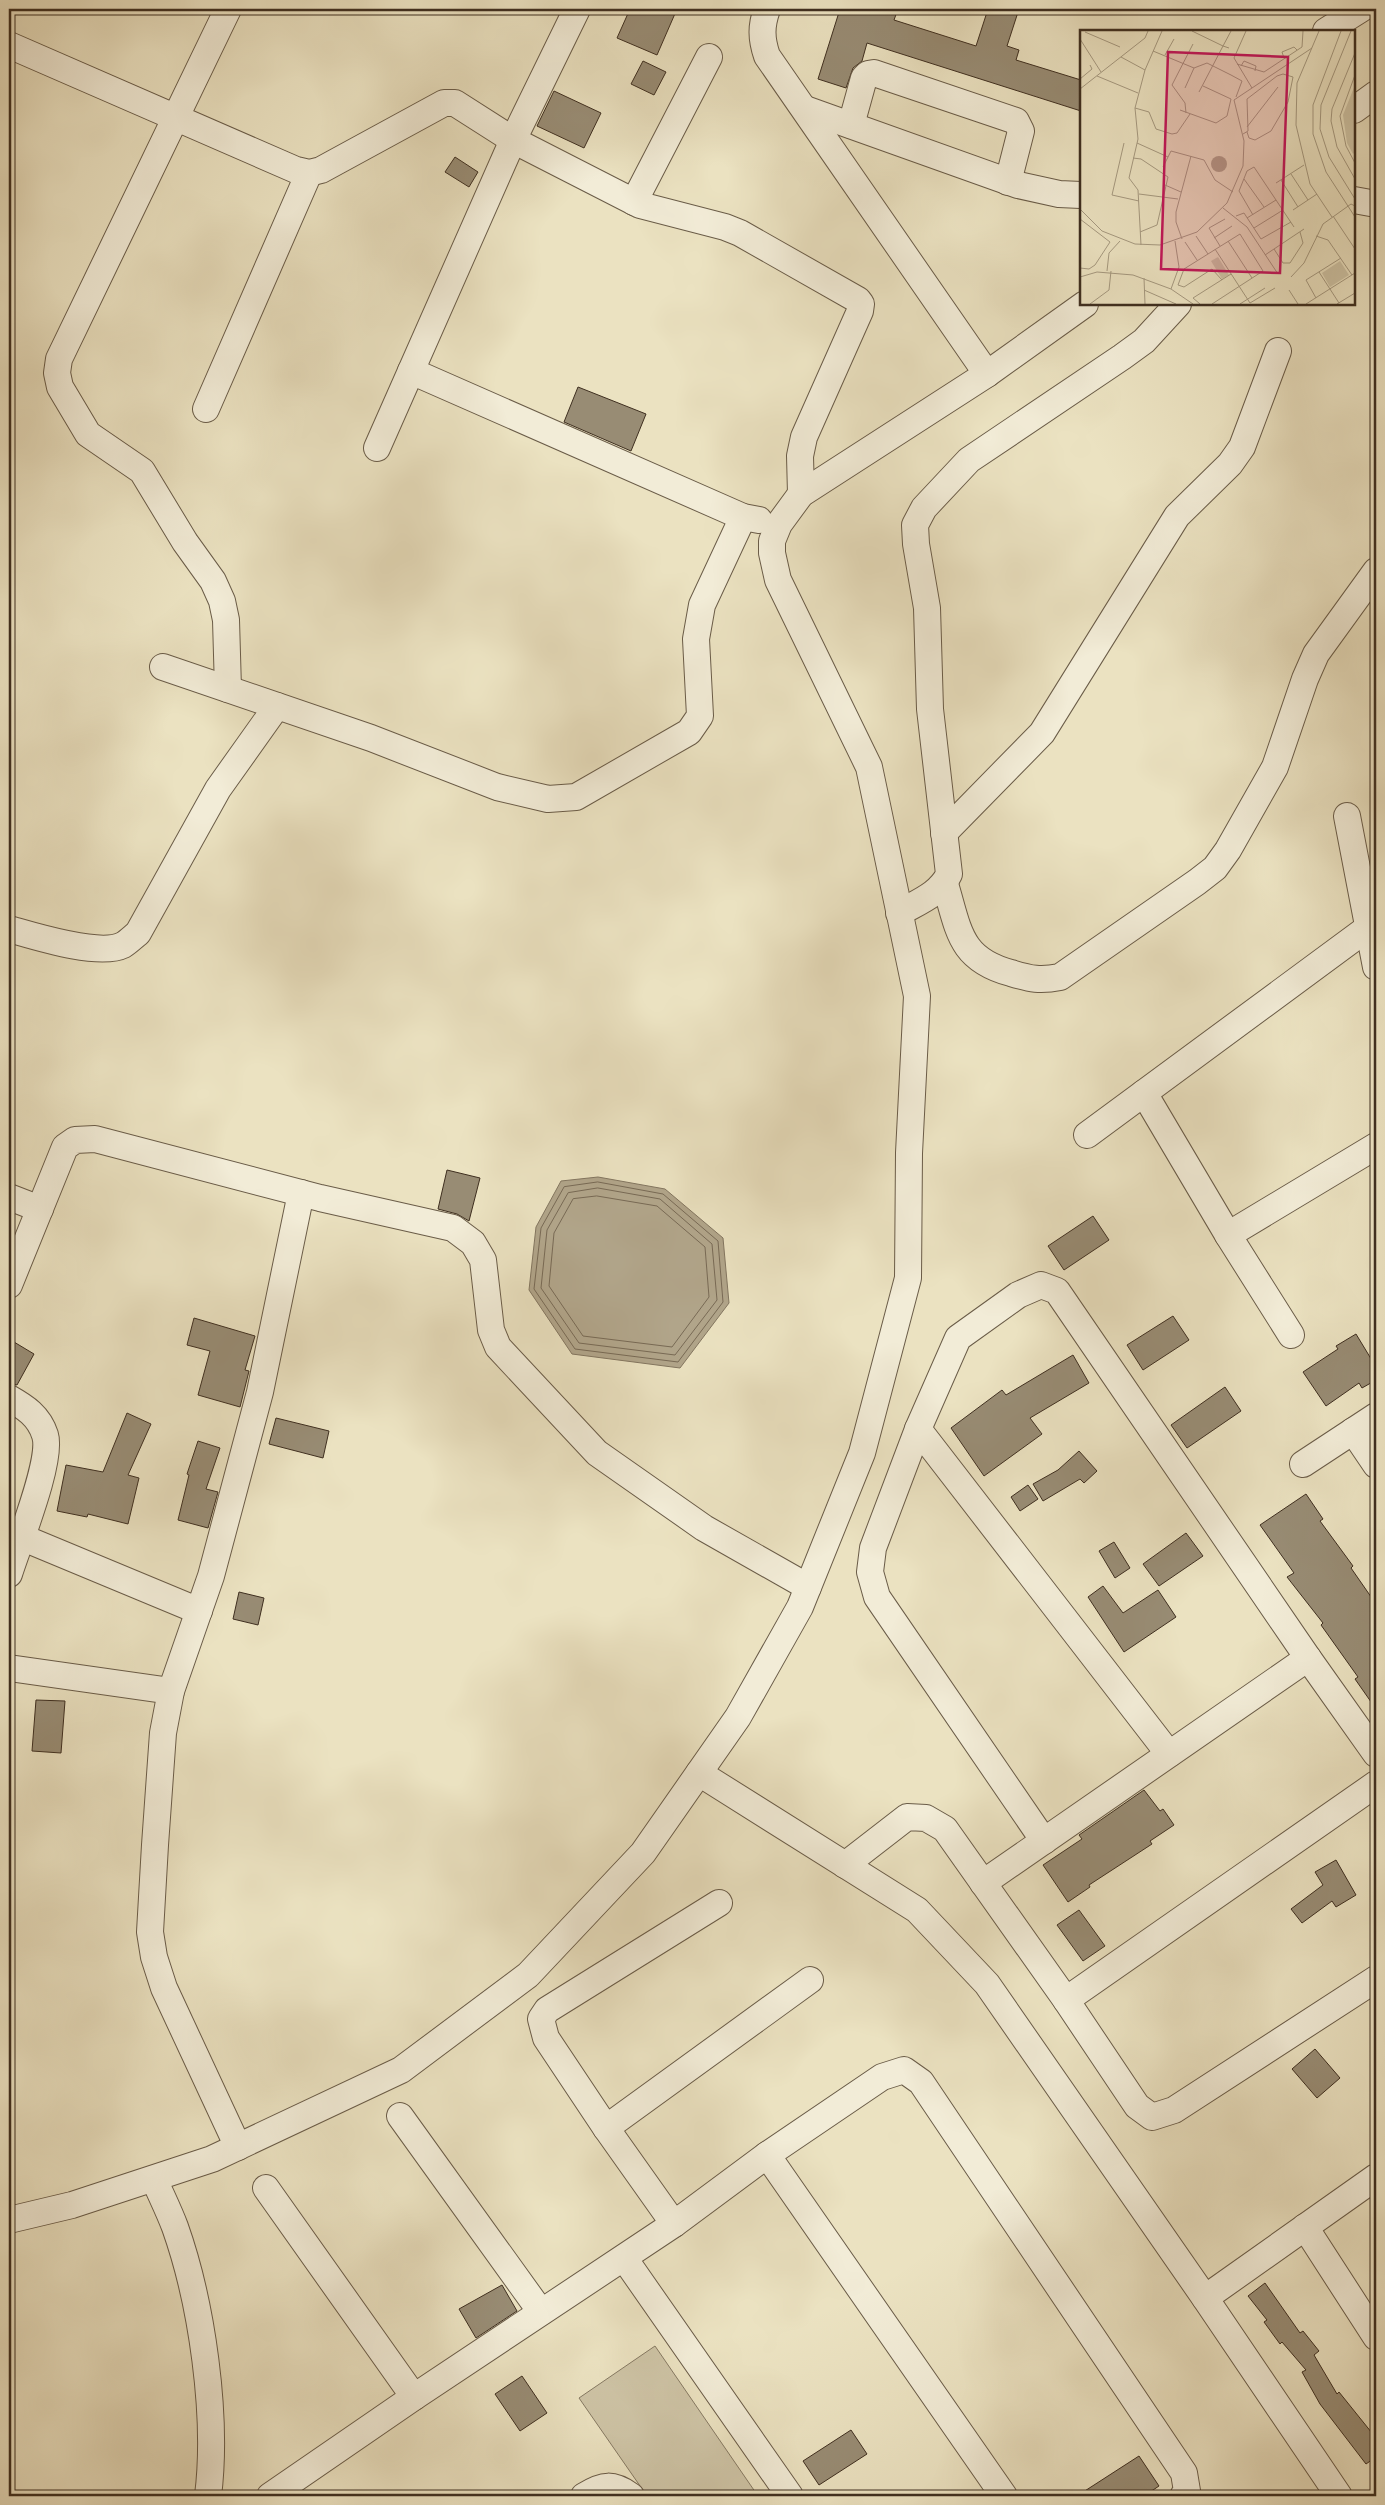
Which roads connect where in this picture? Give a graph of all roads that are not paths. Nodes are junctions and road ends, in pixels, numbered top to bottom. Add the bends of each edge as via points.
1 (228, 9) edge
2 (577, 9) edge
3 (767, 9) edge
4 (1361, 9) edge
5 (1331, 21) edge
6 (9, 45) edge
7 (709, 57) dead end
8 (1376, 94) edge
9 (805, 109) junction
10 (1355, 109) edge
11 (177, 117) junction
12 (851, 125) junction
13 (513, 140) junction
14 (309, 173) junction
15 (1008, 182) junction
16 (1080, 195) edge
17 (1355, 200) edge
18 (634, 202) junction
19 (1376, 204) edge
20 (1084, 305) edge
21 (1177, 305) edge
22 (1278, 351) dead end
23 (411, 371) junction
24 (987, 374) junction
25 (206, 410) dead end
26 (377, 448) dead end
27 (802, 494) junction
28 (743, 517) junction
29 (778, 524) junction
30 (1376, 571) edge
31 (163, 667) dead end
32 (228, 689) junction
33 (277, 706) junction
34 (1347, 816) dead end
35 (944, 833) junction
36 (945, 884) junction
37 (899, 912) junction
38 (1368, 927) junction
39 (9, 930) edge
40 (1376, 968) edge
41 (1144, 1093) junction
42 (1087, 1135) dead end
43 (1376, 1146) edge
44 (301, 1193) junction
45 (9, 1197) edge
46 (40, 1209) junction
47 (1228, 1235) junction
48 (9, 1285) edge
49 (1292, 1335) dead end
50 (9, 1398) edge
51 (1376, 1416) edge
52 (918, 1429) junction
53 (1353, 1431) junction
54 (1303, 1464) dead end
55 (1376, 1465) edge
56 (20, 1538) junction
57 (9, 1574) edge
58 (808, 1587) junction
59 (199, 1611) junction
60 (1308, 1658) junction
61 (9, 1668) edge
62 (171, 1691) junction
63 (1169, 1754) junction
64 (1376, 1754) edge
65 (699, 1773) junction
66 (1376, 1784) edge
67 (1044, 1841) junction
68 (845, 1864) junction
69 (983, 1883) junction
70 (719, 1903) dead end
71 (1376, 1979) edge
72 (810, 1980) dead end
73 (1066, 2000) junction
74 (400, 2116) dead end
75 (606, 2128) junction
76 (238, 2147) junction
77 (767, 2155) junction
78 (1376, 2177) edge
79 (154, 2178) junction
80 (266, 2188) dead end
81 (9, 2220) edge
82 (674, 2224) junction
83 (1304, 2227) junction
84 (624, 2258) junction
85 (1205, 2298) junction
86 (542, 2312) junction
87 (1376, 2337) edge
88 (414, 2397) junction
89 (208, 2496) edge
90 (270, 2496) edge
91 (584, 2496) edge
92 (632, 2496) edge
93 (790, 2496) edge
94 (1004, 2496) edge
95 (1183, 2496) edge
96 (1339, 2496) edge

1 - 11 street
2 - 13 street
3 - 9 street via 761,24 767,56
4 - 5 street
6 - 11 street
7 - 18 street
8 - 10 street
9 - 12 street
9 - 24 street
11 - 14 street
11 - 32 street via 59,359 58,373 60,387 88,434 142,471 213,581 226,620
12 - 15 street
12 - 15 street via 864,78 874,73 1016,121 1021,131
13 - 14 street via 455,103 444,103 322,170
13 - 18 street
13 - 23 street
14 - 25 street
15 - 16 street via 1059,194
17 - 19 street
18 - 27 street via 740,233 861,304 804,437 800,456
20 - 24 street
21 - 35 street via 1144,341 969,460 924,508 915,525 927,608 930,709
22 - 35 street via 1242,447 1230,464 1176,516 1042,733
23 - 26 street
23 - 28 street
24 - 27 street
27 - 29 street
28 - 29 street
28 - 33 street via 702,605 696,638 700,716 690,732 576,797 548,799 497,787
29 - 37 street via 772,541 778,580 869,767
30 - 36 street via 1316,654 1275,767 1228,850 1215,868 1197,882 1060,977 1039,981 984,964 970,952 963,941
31 - 32 street
32 - 33 street
33 - 39 street via 218,789 138,933 122,946 102,948 75,946
34 - 38 street
35 - 36 street via 949,874
36 - 37 street
37 - 58 street via 917,996 909,1153 908,1278 862,1453
38 - 40 street
38 - 41 street
41 - 42 street
41 - 47 street
43 - 47 street
44 - 46 street via 95,1139 74,1140 66,1146
44 - 58 street via 453,1228 473,1243 483,1260 491,1330 498,1347 597,1453 704,1528
44 - 59 street via 260,1392
45 - 46 street
46 - 48 street
47 - 49 street
50 - 56 street via 28,1409 40,1422 46,1436 46,1459
51 - 53 street
52 - 60 street via 958,1338 1018,1294 1041,1285 1057,1291
52 - 63 street
52 - 67 street via 873,1548 870,1572 877,1597
53 - 54 street
53 - 55 street
56 - 57 street
56 - 59 street
58 - 65 street via 738,1717
59 - 62 street
60 - 63 street
60 - 64 street
61 - 62 street
62 - 76 street via 163,1733 151,1940 164,1988
63 - 67 street
65 - 68 street
65 - 76 street via 643,1853 528,1975 401,2070
66 - 73 street
67 - 69 street
68 - 69 street via 907,1817 926,1818 945,1829
68 - 85 street via 917,1910 987,1984
69 - 73 street
70 - 75 street via 546,2010 541,2019 546,2038
71 - 73 street via 1174,2110 1152,2116 1137,2106
72 - 75 street
74 - 86 street
75 - 82 street
76 - 79 street
77 - 82 street
77 - 94 street
77 - 95 street via 882,2077 904,2070 921,2082 1184,2473 1187,2490
78 - 83 street
79 - 81 street via 72,2205
79 - 89 street via 175,2227 193,2289 209,2390 211,2471
80 - 88 street
82 - 84 street
83 - 85 street
83 - 87 street
84 - 86 street
84 - 93 street
85 - 96 street
86 - 88 street
88 - 90 street
91 - 92 street via 598,2487 619,2487

